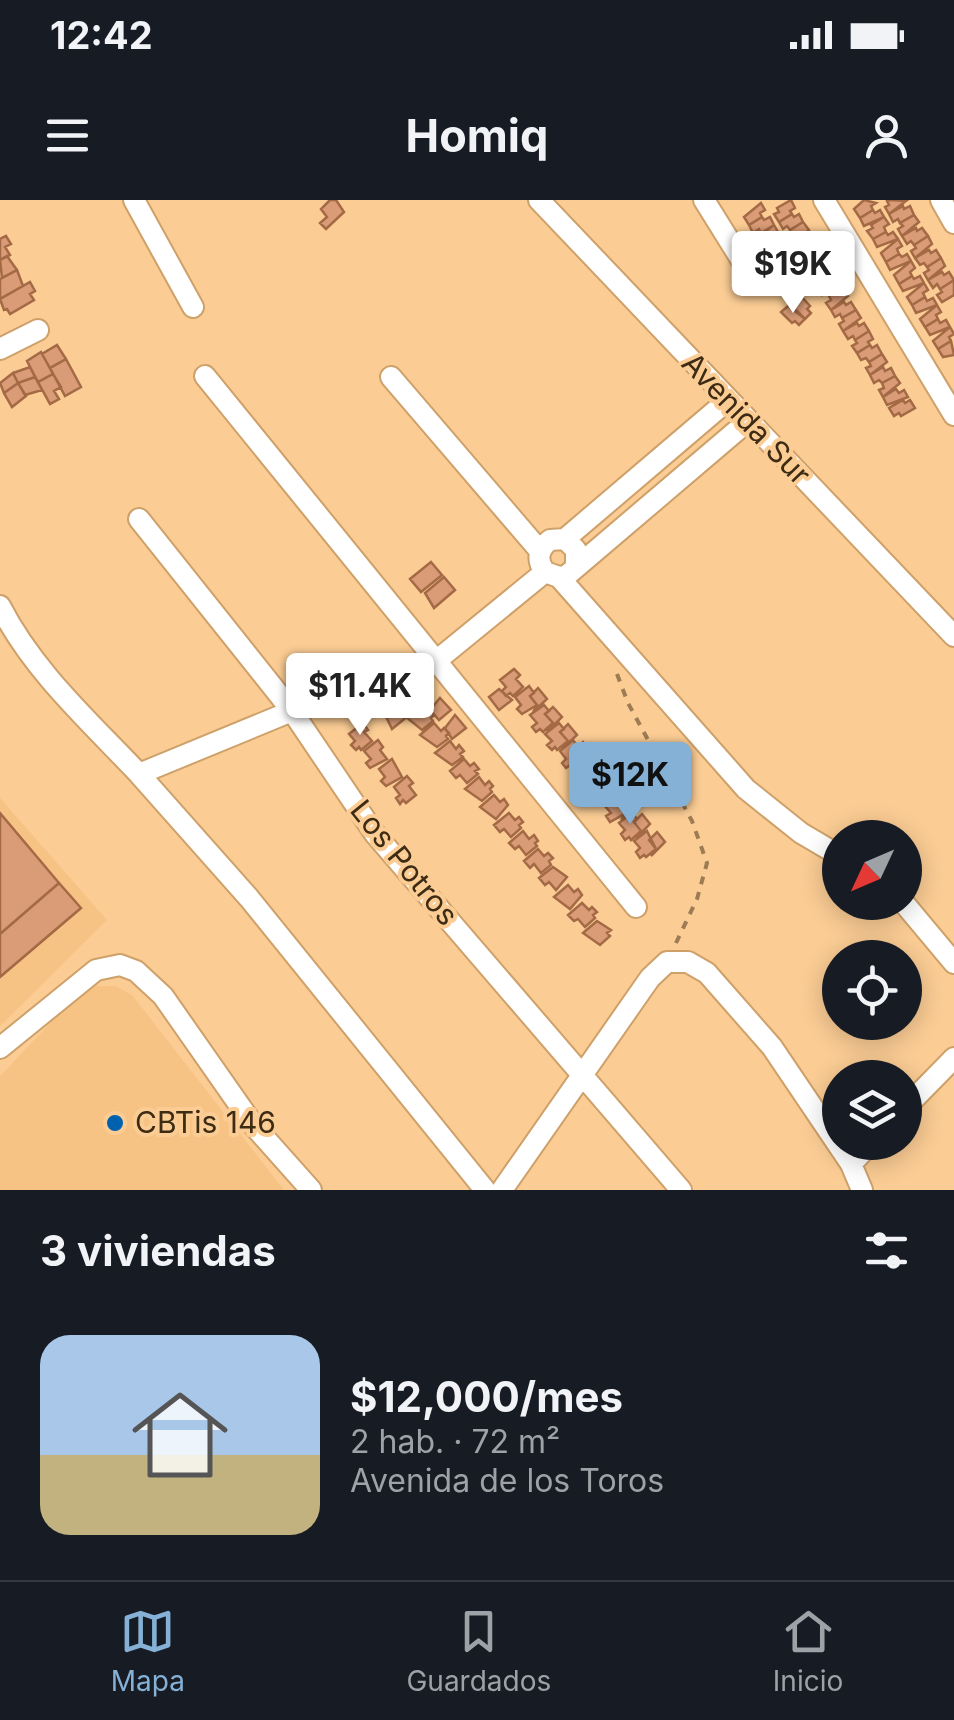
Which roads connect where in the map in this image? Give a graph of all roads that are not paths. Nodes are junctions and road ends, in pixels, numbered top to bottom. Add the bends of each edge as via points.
1 (134, 200) edge
2 (539, 200) edge
3 (704, 200) edge
4 (824, 200) edge
5 (941, 200) edge
6 (954, 222) edge
7 (752, 277) dead end
8 (193, 307) dead end
9 (38, 330) dead end
10 (0, 349) edge
11 (205, 376) dead end
12 (391, 377) dead end
13 (727, 401) junction
14 (954, 415) edge
15 (748, 421) junction
16 (138, 520) dead end
17 (555, 566) junction
18 (0, 606) edge
19 (954, 636) edge
20 (436, 661) junction
21 (292, 711) junction
22 (139, 774) junction
23 (822, 845) edge
24 (636, 907) dead end
25 (917, 920) edge
26 (954, 963) edge
27 (0, 1048) edge
28 (954, 1058) edge
29 (583, 1078) junction
30 (922, 1091) edge
31 (855, 1160) edge
32 (851, 1164) junction
33 (312, 1190) edge
34 (486, 1190) edge
35 (502, 1190) edge
36 (681, 1190) edge
37 (862, 1190) edge

1 - 8 street
2 - 13 street, Avenida Sur
3 - 7 street
4 - 14 street
5 - 6 street
9 - 10 street
11 - 20 street
12 - 17 street
13 - 15 street, Avenida Sur
13 - 17 street via 565,540 576,550
15 - 17 street
15 - 19 street, Avenida Sur
16 - 21 street, Los Potros
17 - 20 street
17 - 23 street via 746,790
18 - 22 street via 36,665
20 - 21 street
20 - 24 street
21 - 22 street
21 - 29 street, Los Potros via 375,834
22 - 34 street via 249,898
25 - 26 street
27 - 33 street via 96,970 120,965 136,971 163,996 254,1126
28 - 30 street
29 - 32 street via 650,978 667,962 688,962 707,973 772,1048
29 - 35 street
29 - 36 street, Los Potros
31 - 32 street
32 - 37 street

